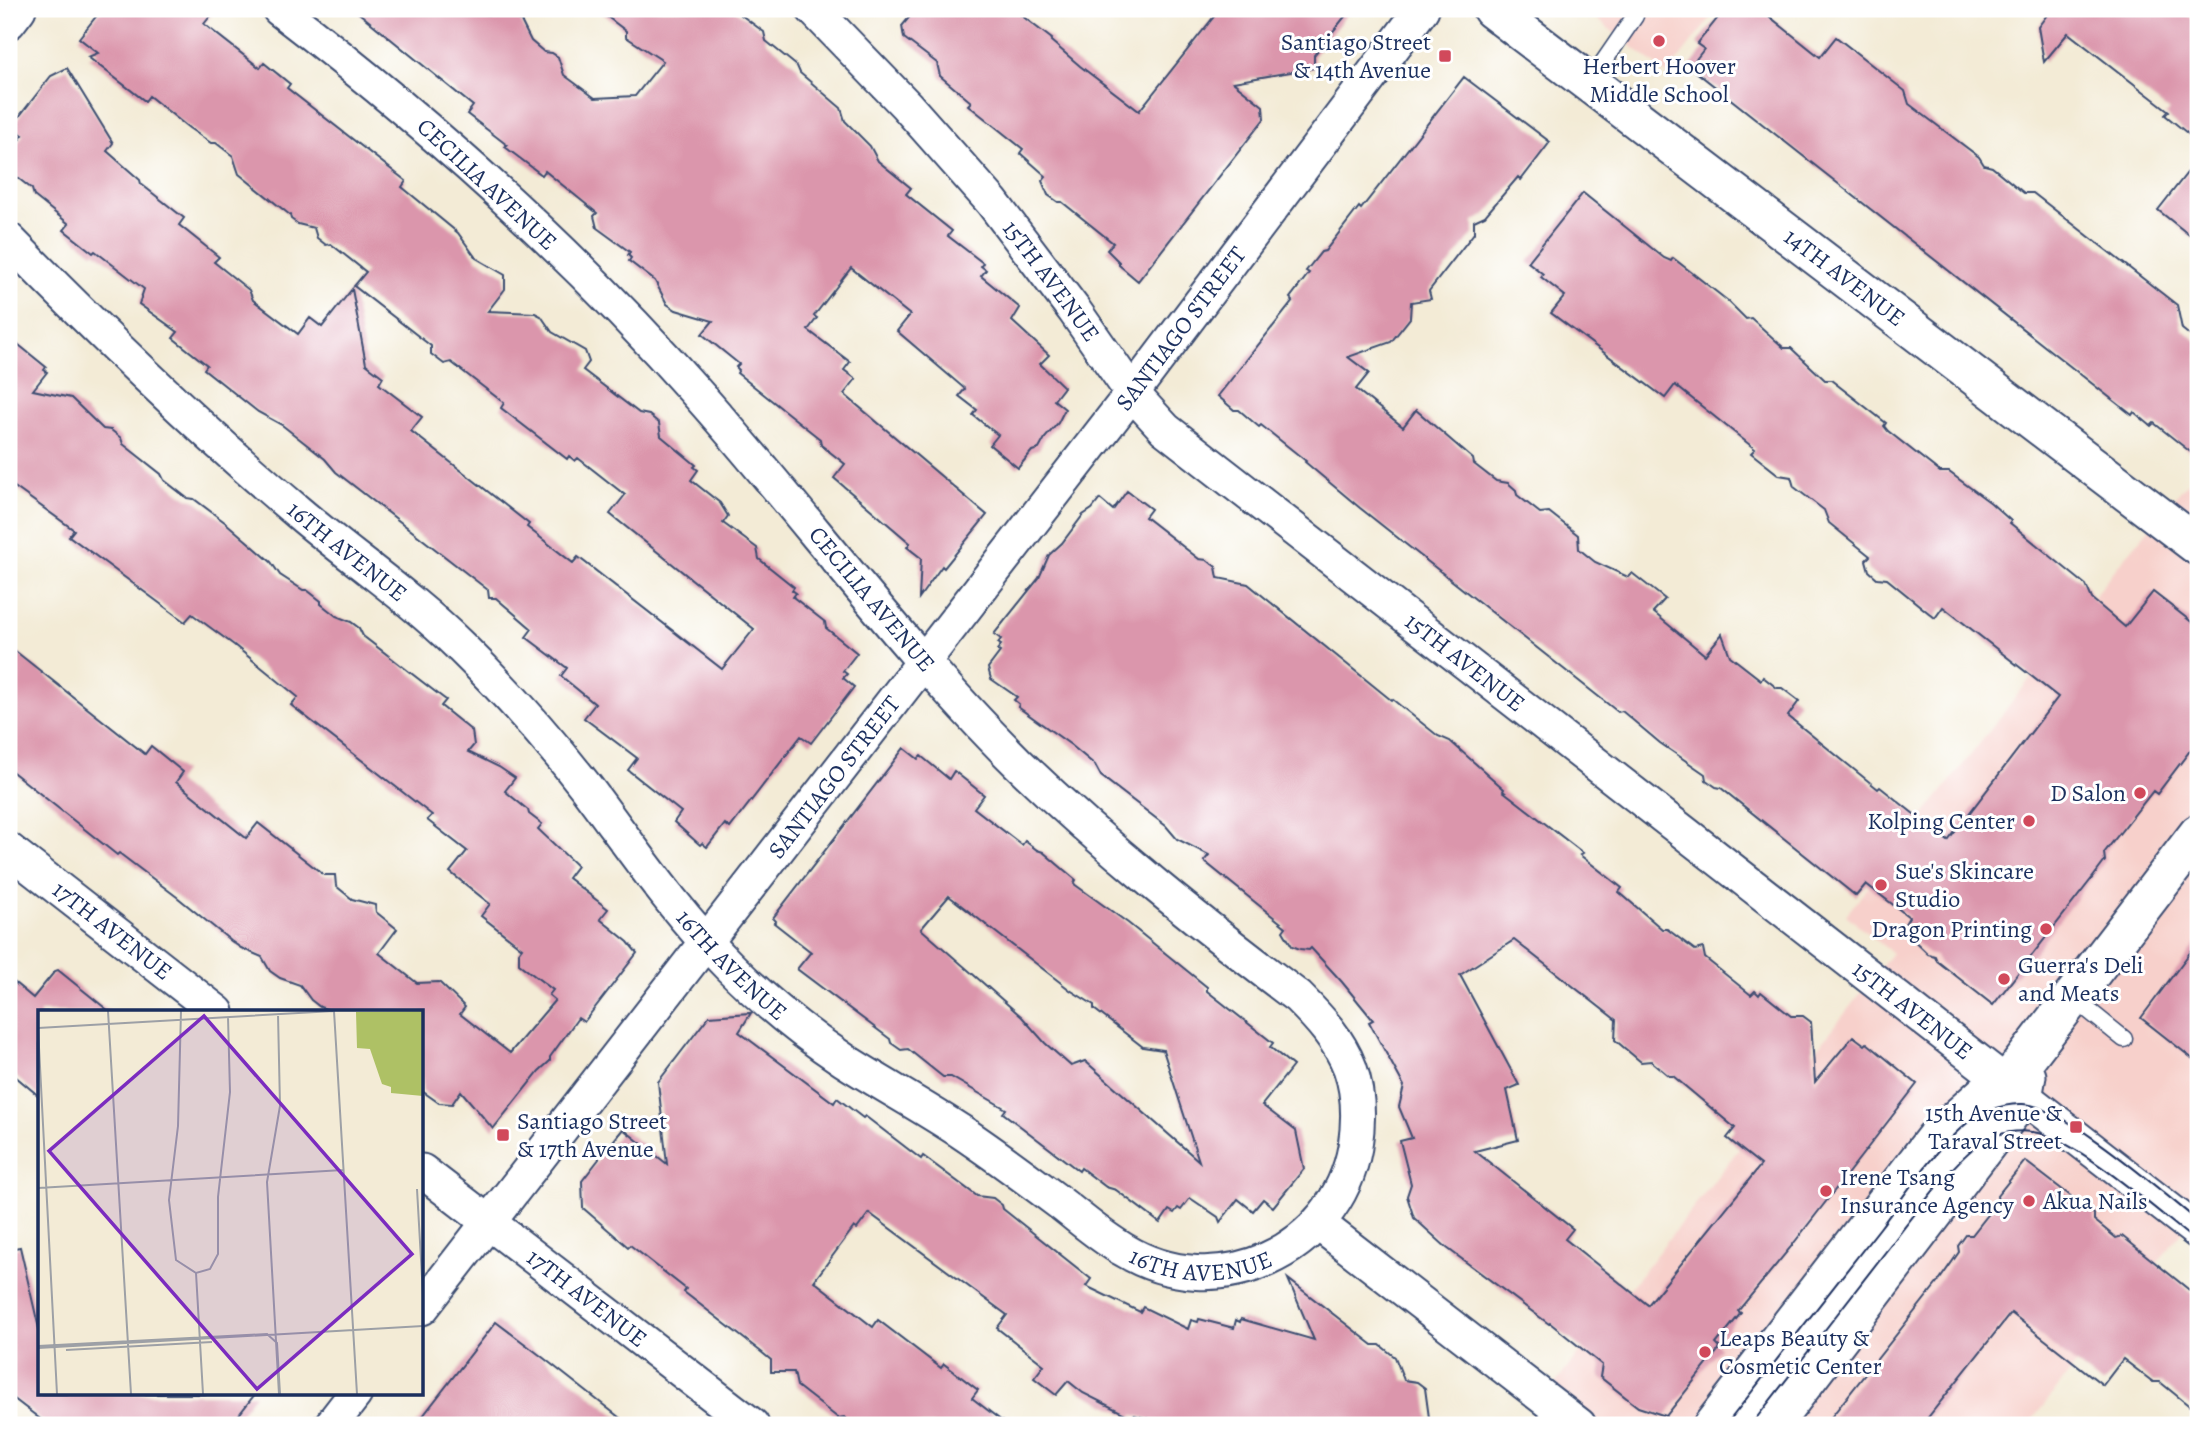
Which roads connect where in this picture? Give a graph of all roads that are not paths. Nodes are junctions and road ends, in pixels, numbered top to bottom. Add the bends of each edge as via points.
1 (19, 9) edge
2 (279, 9) edge
3 (813, 9) edge
4 (1422, 9) edge
5 (1492, 9) edge
6 (1635, 16) dead end
7 (9, 22) edge
8 (1589, 84) junction
9 (9, 240) edge
10 (1132, 393) junction
11 (2198, 546) edge
12 (924, 661) junction
13 (2198, 834) edge
14 (9, 850) edge
15 (706, 942) junction
16 (2072, 997) junction
17 (214, 1010) edge
18 (2124, 1039) dead end
19 (2010, 1086) junction
20 (424, 1173) edge
21 (488, 1223) junction
22 (1319, 1224) junction
23 (2198, 1232) edge
24 (424, 1305) edge
25 (353, 1396) edge
26 (331, 1425) edge
27 (752, 1425) edge
28 (1579, 1425) edge
29 (1710, 1425) edge
30 (1739, 1425) edge
31 (1775, 1425) edge

1 - 7 street
2 - 12 street, CECILIA AVENUE via 422,125 610,301 737,438
3 - 10 street, 15TH AVENUE via 992,202
4 - 10 street, SANTIAGO STREET
5 - 8 street, 14TH AVENUE
6 - 8 lane
8 - 11 street, 14TH AVENUE
9 - 15 street, 16TH AVENUE via 206,432 458,643 557,750
10 - 12 street, SANTIAGO STREET
10 - 19 street, 15TH AVENUE via 1165,429
12 - 15 street, SANTIAGO STREET
12 - 22 street, CECILIA AVENUE via 1055,799 1157,888 1298,997 1338,1043 1351,1071 1358,1131 1352,1161
13 - 16 street
14 - 17 street, 17TH AVENUE
15 - 21 street, SANTIAGO STREET
15 - 22 street, 16TH AVENUE via 754,989 841,1057 964,1133 1104,1237 1155,1266 1217,1274 1246,1267 1275,1256
16 - 18 lane
16 - 19 street
19 - 23 street, 15TH AVENUE
19 - 29 street via 1933,1137
19 - 30 street via 1974,1122
19 - 31 street
20 - 21 street, 17TH AVENUE
21 - 24 street, SANTIAGO STREET
21 - 27 street, 17TH AVENUE
22 - 28 street
25 - 26 street

